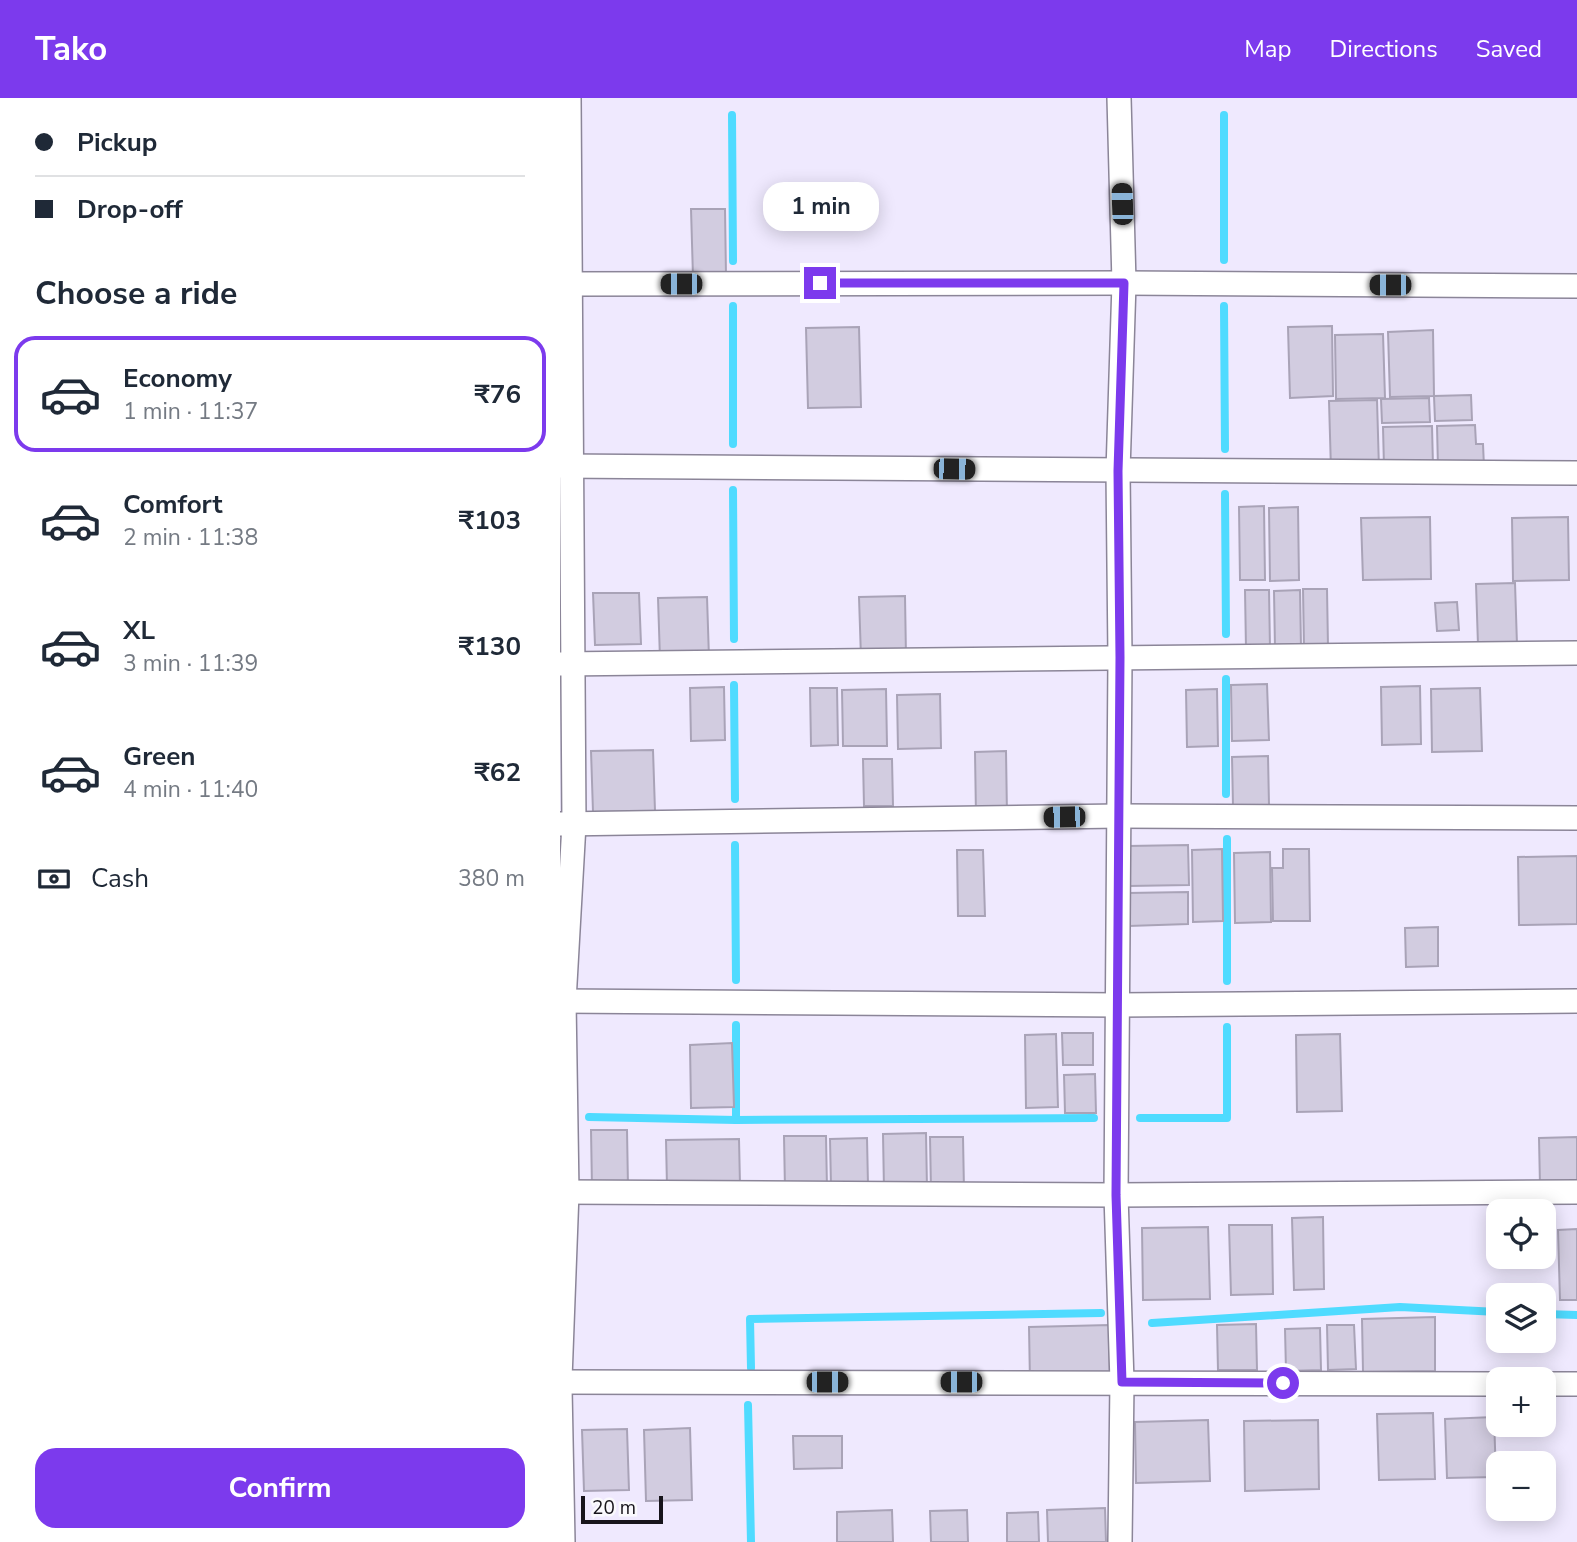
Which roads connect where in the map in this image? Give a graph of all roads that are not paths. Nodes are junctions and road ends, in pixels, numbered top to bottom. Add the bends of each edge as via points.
1 (569, 98) edge
2 (1119, 98) edge
3 (1124, 283) junction
4 (565, 284) edge
5 (1577, 286) edge
6 (566, 466) edge
7 (1118, 471) junction
8 (1577, 473) edge
9 (1577, 653) edge
10 (1120, 657) junction
11 (566, 664) edge
12 (1119, 816) junction
13 (1577, 818) edge
14 (567, 824) edge
15 (562, 1001) edge
16 (1577, 1001) edge
17 (1118, 1005) junction
18 (564, 1192) edge
19 (1577, 1192) edge
20 (1116, 1195) junction
21 (560, 1380) edge
22 (1122, 1382) junction
23 (1486, 1384) edge
24 (1556, 1384) edge
25 (1577, 1384) edge
26 (560, 1388) edge
27 (563, 1542) edge
28 (1120, 1542) edge

1 - 4 street
2 - 3 street
3 - 4 street
3 - 5 street
3 - 7 street
4 - 6 street
6 - 7 street
6 - 11 street
7 - 8 street
7 - 10 street
9 - 10 street
10 - 11 street
10 - 12 street
11 - 14 street
12 - 13 street
12 - 14 street
12 - 17 street
14 - 15 street
15 - 17 street
15 - 18 street
16 - 17 street
17 - 20 street
18 - 20 street
18 - 21 street
19 - 20 street
20 - 22 street
21 - 22 street
22 - 23 street
22 - 28 street
24 - 25 street
26 - 27 street

